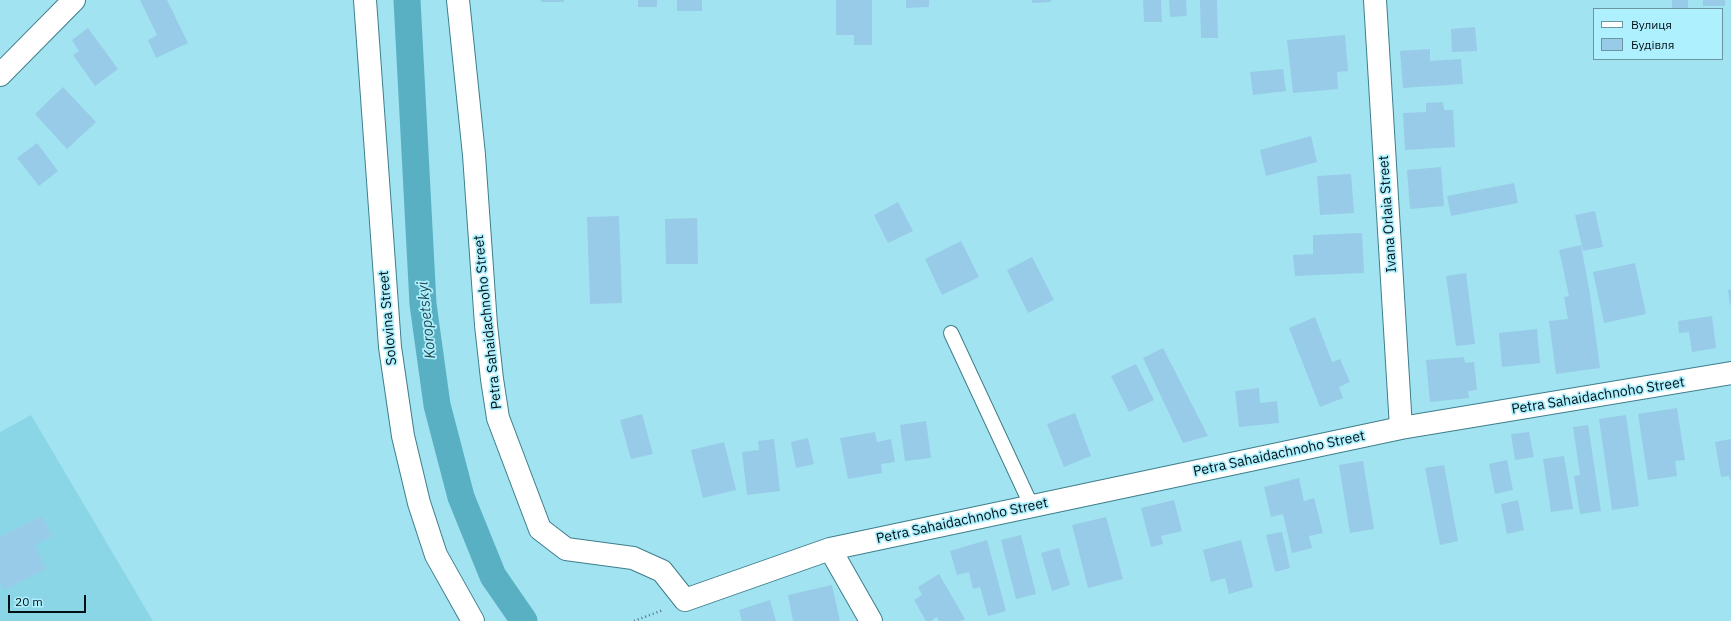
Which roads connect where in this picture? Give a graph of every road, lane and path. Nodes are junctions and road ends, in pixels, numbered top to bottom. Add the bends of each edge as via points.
1 (74, 0) edge
2 (365, 0) edge
3 (458, 0) edge
4 (1375, 0) edge
5 (0, 75) edge
6 (951, 333) dead end
7 (1731, 374) edge
8 (1401, 428) junction
9 (1032, 506) junction
10 (830, 549) junction
11 (473, 621) edge
12 (871, 621) edge

1 - 5 street
2 - 11 street, Solovina Street via 390,347 403,436 419,503 436,556
3 - 10 street, Petra Sahaidachnoho Street via 474,155 486,325 498,418 540,529 566,549 633,558 662,570 685,600
4 - 8 street, Ivana Orlaia Street
6 - 9 lane
7 - 8 street, Petra Sahaidachnoho Street
8 - 9 street, Petra Sahaidachnoho Street
9 - 10 street, Petra Sahaidachnoho Street
10 - 12 street

